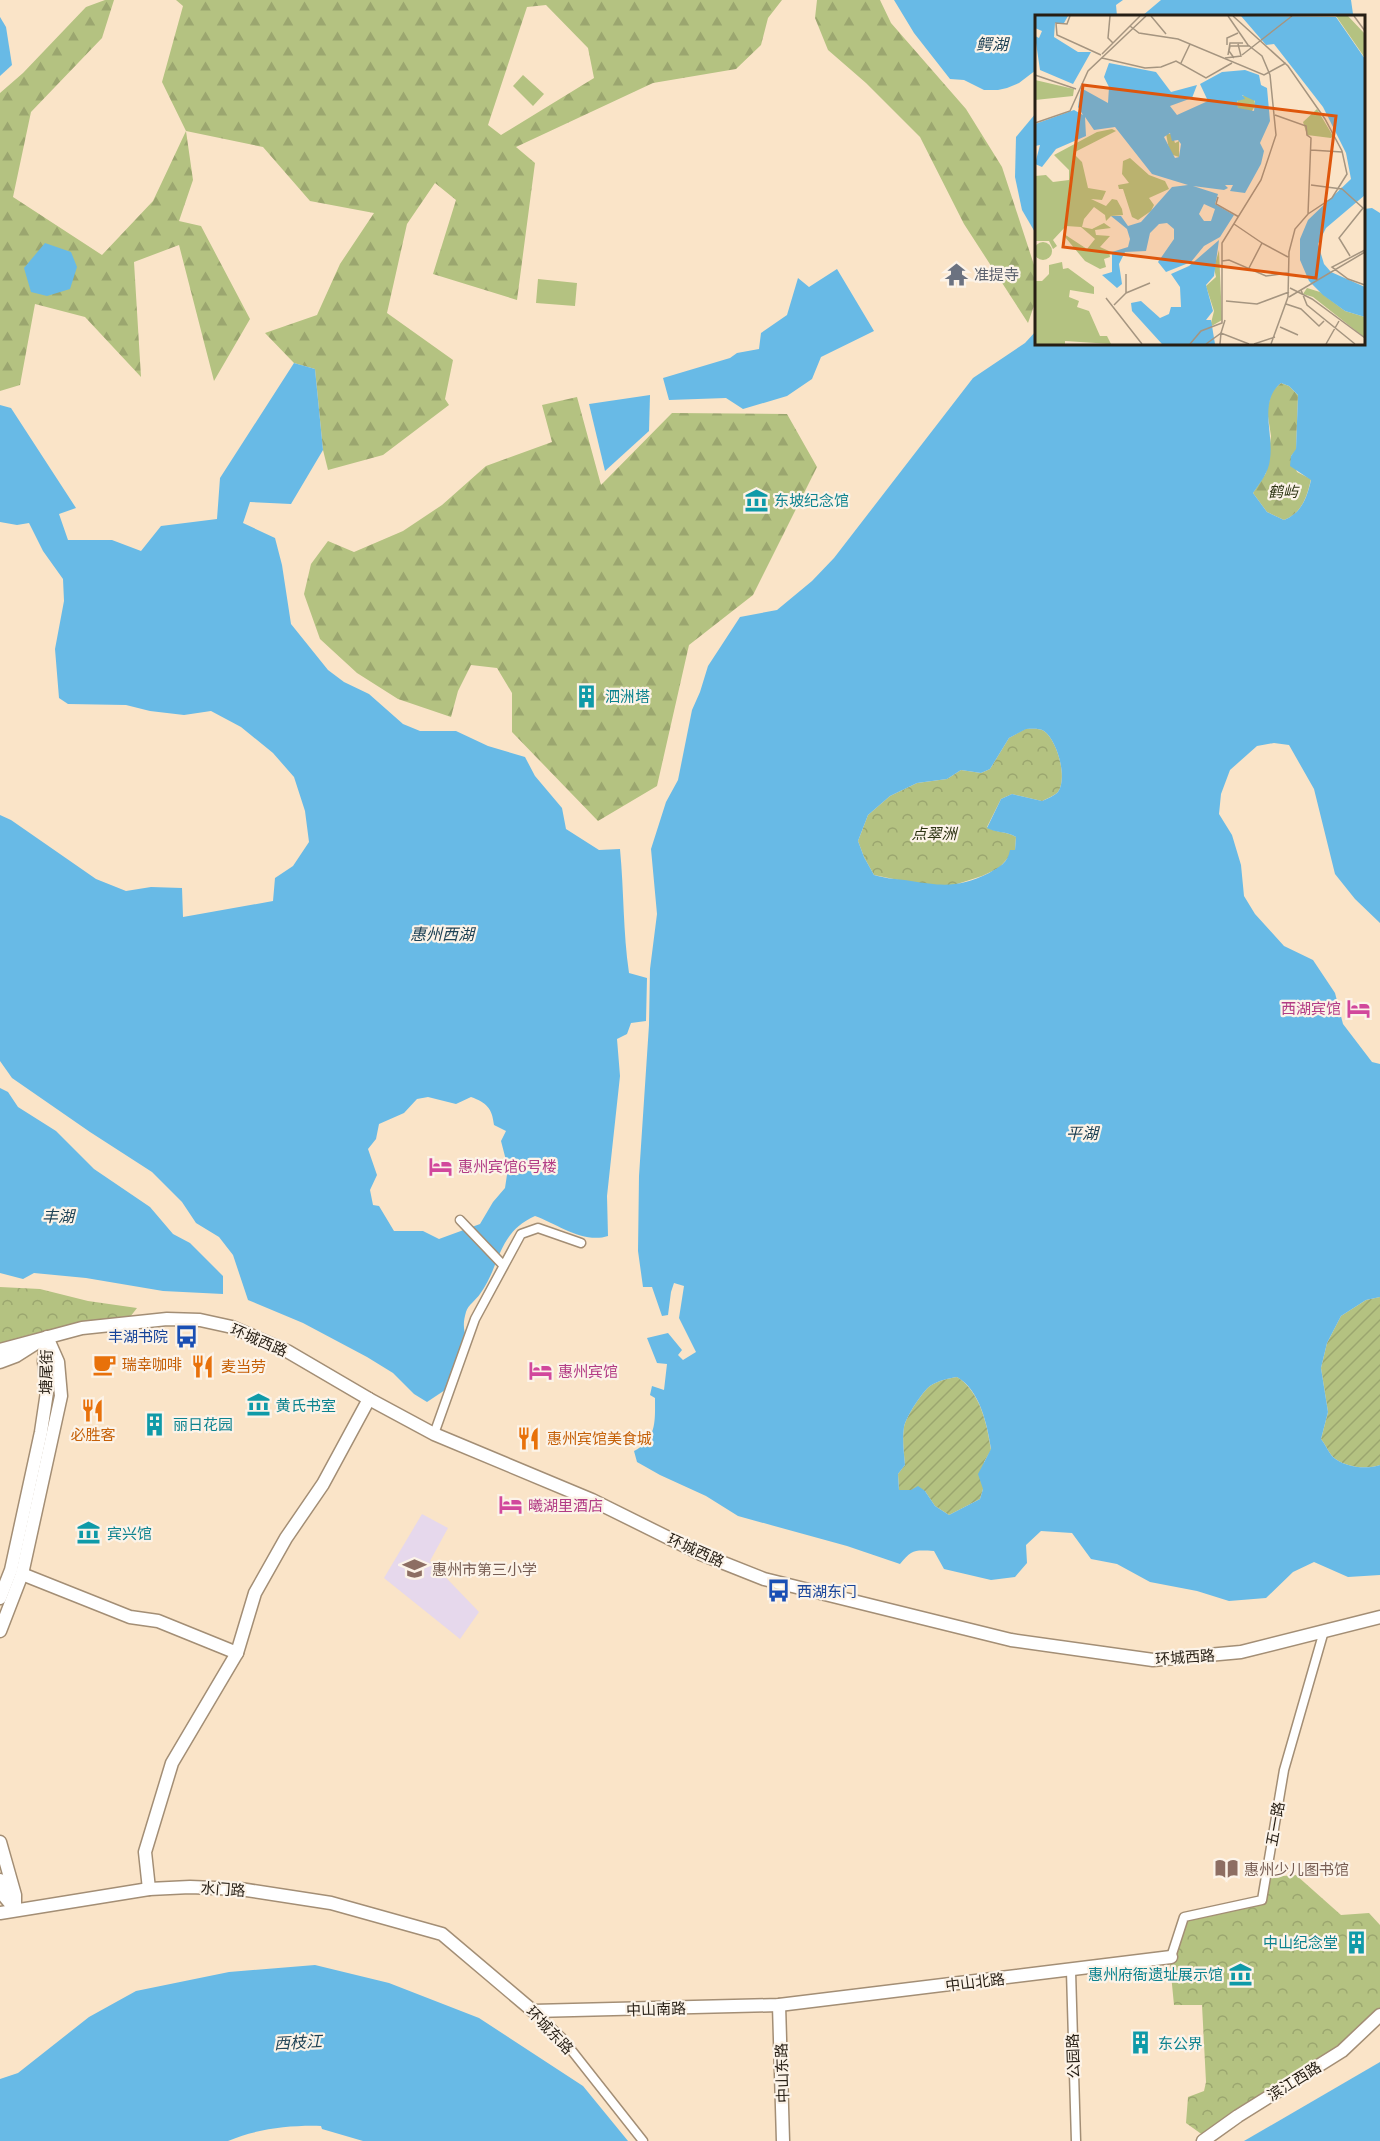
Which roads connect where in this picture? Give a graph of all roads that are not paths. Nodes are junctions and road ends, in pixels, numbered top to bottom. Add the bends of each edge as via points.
1 (460, 1220) dead end
2 (581, 1243) dead end
3 (503, 1265) junction
4 (47, 1337) junction
5 (0, 1350) edge
6 (0, 1362) edge
7 (369, 1399) junction
8 (434, 1434) junction
9 (22, 1575) junction
10 (0, 1598) edge
11 (1380, 1617) edge
12 (0, 1631) edge
13 (1324, 1631) junction
14 (237, 1653) junction
15 (0, 1842) edge
16 (0, 1880) edge
17 (149, 1889) junction
18 (15, 1909) junction
19 (0, 1913) edge
20 (442, 1934) joint
21 (1171, 1957) joint
22 (1071, 1971) junction
23 (779, 2006) junction
24 (533, 2011) junction
25 (1380, 2015) edge
26 (644, 2141) edge
27 (783, 2141) edge
28 (1076, 2141) edge
29 (1203, 2141) edge

1 - 3 street
2 - 3 street via 538,1228 521,1234
3 - 8 street via 475,1319
4 - 5 street, 环城西路
4 - 6 street, 环城西路
4 - 7 street, 环城西路 via 82,1328 167,1319 200,1320 232,1327 287,1352
4 - 9 street, 塘尾街 via 58,1362 61,1396
4 - 10 street, 塘尾街 via 47,1392 41,1432 11,1570
7 - 8 street, 环城西路
7 - 14 street via 323,1484 255,1593
8 - 13 street, 环城西路 via 592,1500 701,1554 764,1579 1011,1640 1153,1660 1241,1652
9 - 12 street, 塘尾街
9 - 14 street via 130,1617 158,1621
11 - 13 street, 环城西路
13 - 21 street, 五一路 via 1284,1770 1262,1900 1184,1917
14 - 17 street via 172,1762 145,1852
15 - 18 street via 15,1895
16 - 18 street via 4,1896
17 - 18 street, 水门路
17 - 20 street, 水门路 via 240,1889 331,1903
18 - 19 street, 水门路
20 - 24 street, 环城东路
21 - 22 street, 中山北路
22 - 23 street, 中山北路
22 - 28 street, 公园路
23 - 24 street, 中山南路
23 - 27 street, 中山东路
24 - 26 street, 环城东路 via 561,2037
25 - 29 street, 滨江西路 via 1342,2051

